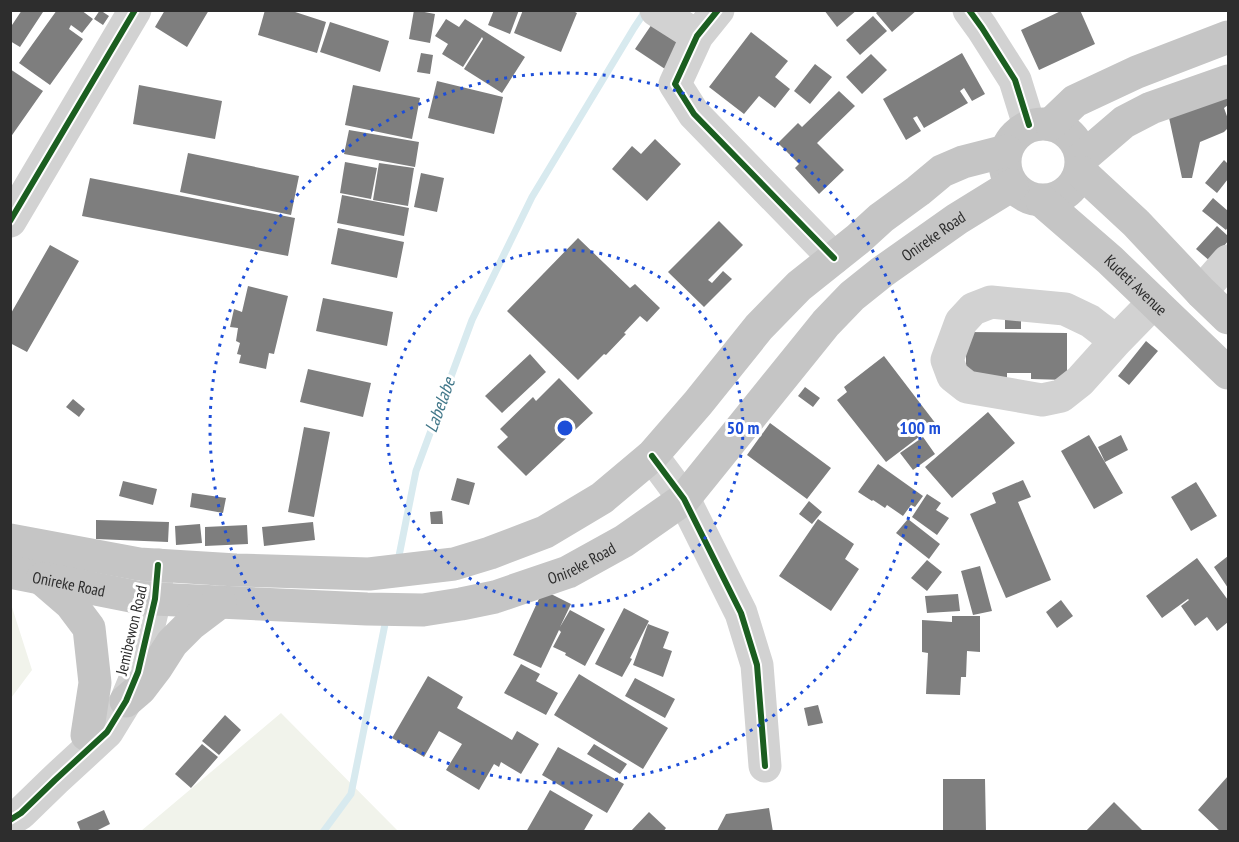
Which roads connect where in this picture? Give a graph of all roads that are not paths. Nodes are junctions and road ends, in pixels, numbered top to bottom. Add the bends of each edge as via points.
1 (135, 10) edge
2 (718, 10) edge
3 (969, 10) edge
4 (659, 12) edge
5 (697, 36) junction
6 (1228, 37) edge
7 (1228, 81) edge
8 (1040, 124) junction
9 (1006, 151) junction
10 (1082, 165) junction
11 (1012, 185) junction
12 (1042, 201) junction
13 (10, 221) edge
14 (834, 258) junction
15 (1228, 261) edge
16 (1201, 292) junction
17 (1154, 302) junction
18 (1228, 318) edge
19 (1116, 341) junction
20 (1228, 373) edge
21 (652, 456) junction
22 (684, 498) junction
23 (10, 540) edge
24 (149, 564) junction
25 (10, 572) edge
26 (42, 579) junction
27 (145, 598) junction
28 (220, 602) junction
29 (126, 701) junction
30 (87, 735) junction
31 (765, 766) dead end
32 (55, 780) junction
33 (10, 820) edge

1 - 13 street
2 - 5 street
3 - 8 street
4 - 5 street
5 - 14 street via 675,84 694,114
6 - 8 main road via 1137,72 1075,101
7 - 10 main road via 1151,108 1125,122
8 - 9 main road via 1019,131
8 - 10 main road via 1066,130 1077,142
9 - 11 main road via 1007,175
9 - 14 main road, Onireke Road via 942,171
10 - 12 main road via 1076,183 1067,193
10 - 16 main road
11 - 12 main road via 1026,196
11 - 22 main road, Onireke Road via 924,242 852,296
12 - 17 main road, Kudeti Avenue
14 - 21 main road, Onireke Road via 799,286 759,327
15 - 16 street
16 - 18 main road
17 - 19 street
17 - 20 main road, Kudeti Avenue
19 - 19 street via 1080,381 1061,396 1042,400 967,387 952,376 947,360 961,322 973,309 991,302 1065,309 1090,321
21 - 22 street
21 - 24 main road, Onireke Road via 602,498 545,532 454,564 369,574
22 - 28 main road, Onireke Road via 624,541 568,572 495,597 423,610
22 - 31 street via 741,613 757,665
23 - 24 main road, Onireke Road
24 - 27 street, Jemibewon Road
25 - 26 main road, Onireke Road
26 - 27 main road, Onireke Road
26 - 30 main road via 72,604 89,628 95,683
27 - 28 main road, Onireke Road
27 - 29 street, Jemibewon Road via 138,672
27 - 30 street, Jemibewon Road via 119,674
28 - 29 main road via 172,643 140,689
29 - 32 street, Jemibewon Road via 107,732
30 - 32 street, Jemibewon Road
32 - 33 street

